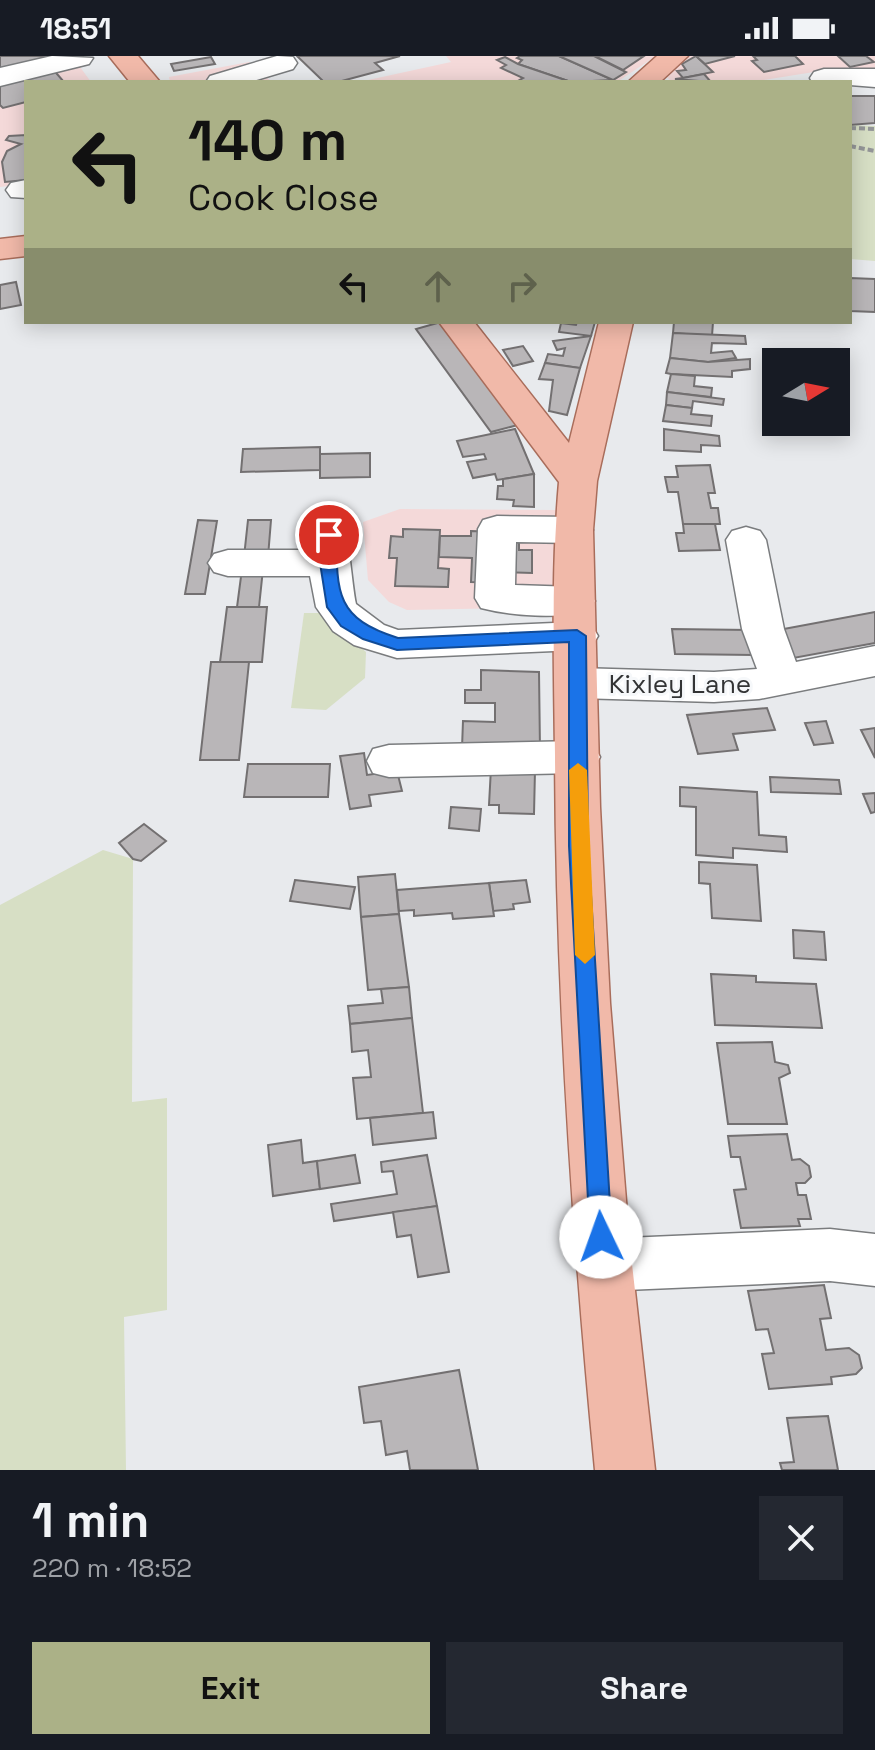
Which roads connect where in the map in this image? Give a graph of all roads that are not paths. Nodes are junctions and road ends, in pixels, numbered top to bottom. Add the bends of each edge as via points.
1 (123, 56) edge
2 (674, 56) edge
3 (82, 57) edge
4 (283, 63) dead end
5 (0, 77) edge
6 (824, 78) dead end
7 (875, 78) edge
8 (100, 80) edge
9 (144, 80) edge
10 (227, 80) edge
11 (644, 80) edge
12 (24, 231) edge
13 (0, 233) edge
14 (24, 246) edge
15 (0, 249) edge
16 (458, 324) edge
17 (616, 324) edge
18 (578, 481) junction
19 (574, 530) junction
20 (746, 540) dead end
21 (228, 563) dead end
22 (576, 618) junction
23 (875, 661) edge
24 (782, 680) junction
25 (578, 683) junction
26 (578, 757) junction
27 (389, 761) dead end
28 (875, 1260) edge
29 (603, 1265) junction
30 (625, 1470) edge

1 - 9 main road
2 - 11 main road
3 - 5 street
3 - 8 street
4 - 10 street
6 - 7 street
12 - 13 main road
14 - 15 main road
16 - 18 main road
17 - 18 main road
18 - 19 main road
19 - 22 main road
19 - 22 street via 497,529 495,598
20 - 24 street via 763,629
21 - 22 street via 329,549 336,607 369,635 397,644
22 - 25 main road
23 - 24 street, Kixley Lane
24 - 25 street, Kixley Lane via 714,687
25 - 26 main road
26 - 27 street
26 - 29 main road
28 - 29 street via 830,1255
29 - 30 main road

